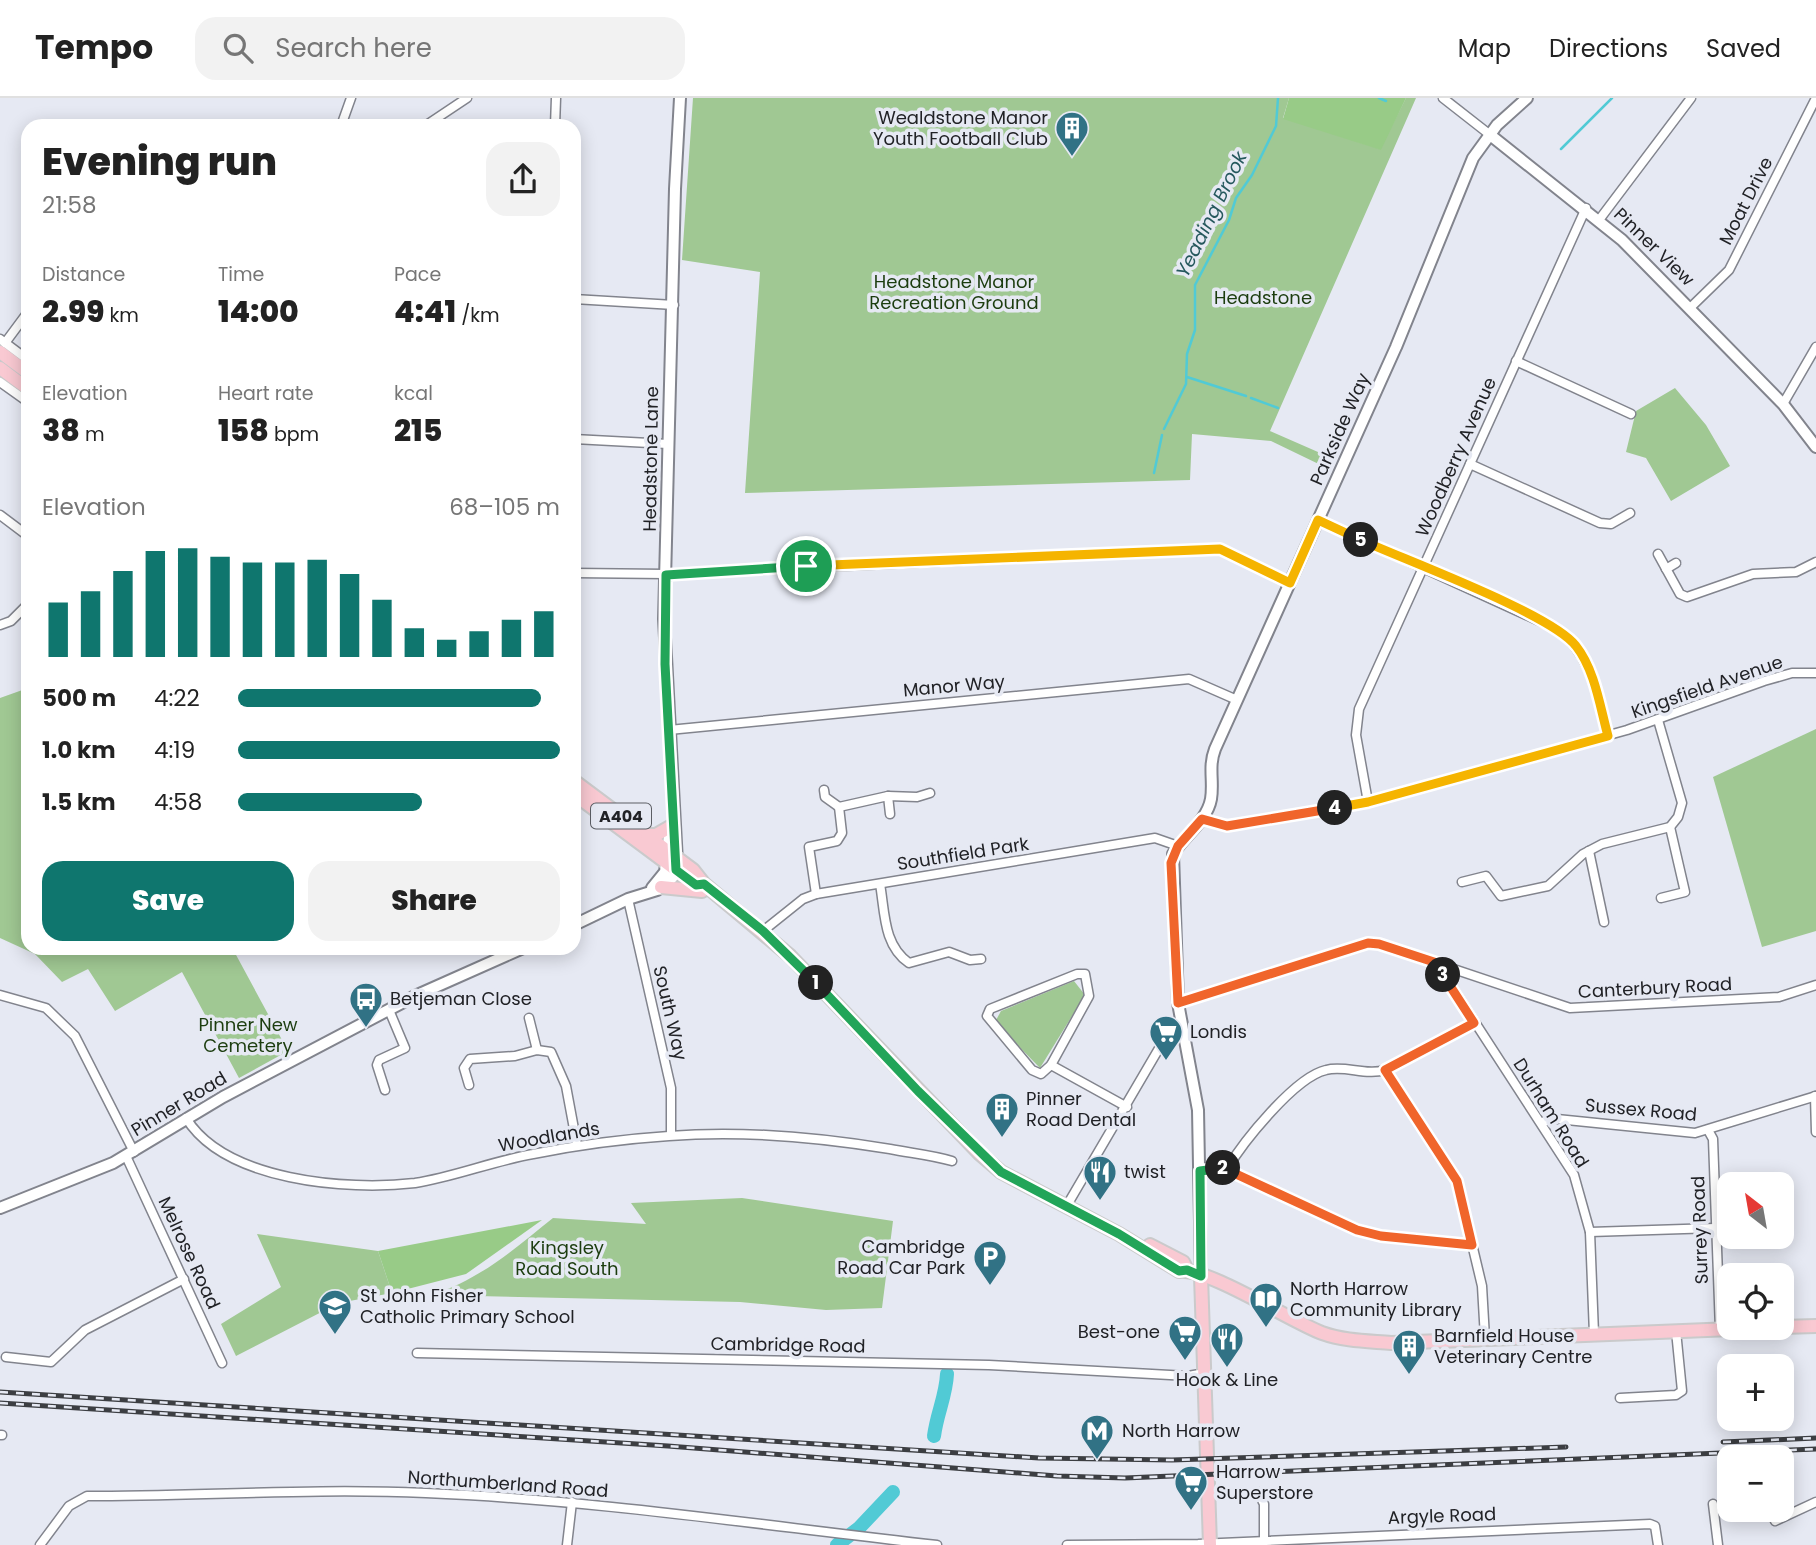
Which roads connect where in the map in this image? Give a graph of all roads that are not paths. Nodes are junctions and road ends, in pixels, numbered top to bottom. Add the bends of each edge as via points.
1 (351, 98) edge
2 (467, 98) edge
3 (556, 98) edge
4 (680, 98) edge
5 (1443, 98) edge
6 (1527, 98) edge
7 (1691, 98) edge
8 (1816, 98) edge
9 (443, 115) junction
10 (344, 119) edge
11 (436, 119) edge
12 (443, 119) edge
13 (555, 119) edge
14 (1489, 134) junction
15 (1586, 208) junction
16 (1600, 220) junction
17 (581, 299) edge
18 (674, 304) junction
19 (1690, 307) junction
20 (21, 321) edge
21 (2, 345) edge
22 (1816, 347) edge
23 (1516, 361) junction
24 (21, 363) edge
25 (0, 368) edge
26 (0, 382) edge
27 (21, 384) edge
28 (21, 397) edge
29 (1783, 404) junction
30 (1631, 414) dead end
31 (581, 439) edge
32 (668, 444) junction
33 (1816, 447) edge
34 (1469, 464) junction
35 (1630, 513) dead end
36 (0, 515) edge
37 (1318, 520) junction
38 (21, 531) edge
39 (1658, 554) dead end
40 (1816, 562) edge
41 (1676, 563) dead end
42 (1423, 568) junction
43 (1666, 569) junction
44 (581, 573) edge
45 (666, 575) junction
46 (1290, 583) junction
47 (21, 611) edge
48 (0, 625) edge
49 (1816, 673) edge
50 (1237, 699) junction
51 (1658, 720) junction
52 (669, 730) junction
53 (1608, 736) junction
54 (581, 786) edge
55 (824, 790) dead end
56 (930, 793) dead end
57 (888, 796) junction
58 (581, 799) edge
59 (1368, 802) junction
60 (839, 807) junction
61 (890, 814) dead end
62 (1202, 819) junction
63 (672, 824) junction
64 (1670, 827) junction
65 (647, 835) junction
66 (1178, 846) junction
67 (1588, 851) junction
68 (672, 861) junction
69 (1462, 882) dead end
70 (880, 884) junction
71 (709, 887) junction
72 (656, 889) junction
73 (816, 894) junction
74 (1661, 898) dead end
75 (628, 899) junction
76 (581, 922) edge
77 (1604, 922) dead end
78 (763, 931) junction
79 (508, 955) edge
80 (981, 958) dead end
81 (1443, 965) junction
82 (1816, 985) edge
83 (0, 995) edge
84 (1178, 1003) junction
85 (389, 1010) junction
86 (529, 1018) dead end
87 (1474, 1023) junction
88 (1181, 1030) junction
89 (537, 1050) junction
90 (1051, 1065) junction
91 (1385, 1070) junction
92 (469, 1085) dead end
93 (385, 1090) dead end
94 (1815, 1096) edge
95 (1127, 1107) junction
96 (186, 1118) junction
97 (1542, 1122) junction
98 (1708, 1130) junction
99 (1816, 1132) edge
100 (671, 1135) junction
101 (577, 1146) junction
102 (941, 1148) dead end
103 (130, 1154) junction
104 (937, 1157) junction
105 (952, 1161) dead end
106 (1227, 1169) junction
107 (1200, 1171) junction
108 (1066, 1207) junction
109 (0, 1208) edge
110 (1715, 1228) junction
111 (1590, 1232) junction
112 (1472, 1245) junction
113 (1717, 1269) edge
114 (1201, 1276) junction
115 (184, 1279) junction
116 (1816, 1326) edge
117 (1794, 1327) edge
118 (1717, 1330) edge
119 (1676, 1331) junction
120 (1594, 1334) junction
121 (1485, 1338) junction
122 (417, 1353) dead end
123 (6, 1357) dead end
124 (222, 1363) dead end
125 (1205, 1373) junction
126 (1620, 1398) dead end
127 (1258, 1492) dead end
128 (572, 1502) junction
129 (1816, 1502) edge
130 (1713, 1504) dead end
131 (1794, 1512) edge
132 (1264, 1539) junction
133 (1207, 1543) edge
134 (40, 1545) edge
135 (567, 1545) edge
136 (937, 1545) edge
137 (1067, 1545) edge
138 (1658, 1545) edge
139 (1718, 1545) edge

1 - 10 street
2 - 9 street
3 - 13 street
4 - 18 street, Headstone Lane
5 - 14 street, Pinner View
6 - 14 street, Parkside Way
7 - 16 street
8 - 19 street, Moat Drive via 1729,270
9 - 11 street
9 - 12 street
14 - 15 street, Pinner View
14 - 37 street, Parkside Way via 1473,158 1396,347
15 - 16 street, Pinner View
15 - 23 street, Woodberry Avenue
16 - 19 street, Pinner View
17 - 18 street
18 - 32 street, Headstone Lane
19 - 29 street, Pinner View
20 - 21 street
21 - 24 main road
22 - 29 street
23 - 30 street
23 - 34 street, Woodberry Avenue
25 - 27 main road
26 - 28 street
29 - 33 street, Pinner View
31 - 32 street
32 - 45 street, Headstone Lane
34 - 35 street via 1600,523 1611,524
34 - 42 street, Woodberry Avenue
36 - 38 street
37 - 42 street
37 - 46 street, Parkside Way
39 - 43 street
40 - 43 street via 1796,572 1753,573 1687,597 1680,594
41 - 43 street
42 - 53 street via 1532,617 1575,643 1587,660
42 - 59 street, Woodberry Avenue via 1359,709 1356,735
44 - 45 street
45 - 46 street via 1220,549
45 - 52 street, Headstone Lane
46 - 50 street, Parkside Way
47 - 48 street
49 - 51 street, Kingsfield Avenue via 1791,673 1764,681
50 - 52 street, Manor Way via 1189,679
50 - 62 street, Parkside Way via 1211,759 1212,796
51 - 53 street, Kingsfield Avenue
51 - 64 street via 1682,803
52 - 63 street, Headstone Lane
53 - 59 street, Kingsfield Avenue
54 - 65 main road, A404
55 - 60 street via 825,797
56 - 57 street
57 - 60 street
57 - 61 street
58 - 68 main road, A404
59 - 62 street, Kingsfield Avenue via 1227,826
60 - 73 street via 842,833 837,841 809,847
62 - 66 street
63 - 65 main road via 656,835
63 - 68 street, Headstone Lane
64 - 67 street
64 - 74 street via 1685,892
65 - 68 main road, A404
66 - 70 street, Southfield Park via 1156,838
66 - 84 street via 1171,863
67 - 69 street via 1548,886 1501,896 1486,876
67 - 77 street
68 - 71 main road, A404 via 702,877
68 - 72 street
70 - 73 street, Southfield Park
70 - 80 street via 890,942 900,957 909,963 949,952 970,960
71 - 72 main road
71 - 78 main road, A404
72 - 75 street
73 - 78 street, Southfield Park
75 - 76 street
75 - 100 street, South Way via 671,1087
78 - 108 main road, A404 via 979,1154 1001,1172
79 - 85 street, Pinner Road
81 - 82 street, Canterbury Road via 1570,1008 1779,997
81 - 84 street, Canterbury Road via 1368,943
81 - 87 street, Durham Road via 1443,973
83 - 103 street, Melrose Road via 46,1008 75,1036
84 - 88 street
85 - 93 street via 405,1048 379,1060
85 - 96 street, Pinner Road
86 - 89 street
87 - 91 street
87 - 97 street, Durham Road
88 - 95 street via 1168,1035
88 - 107 street via 1197,1099
89 - 92 street via 470,1059 464,1068
89 - 101 street via 551,1052 557,1061
90 - 90 street via 1041,1074 1032,1070 987,1016 990,1009 1085,974 1089,996
90 - 95 street
91 - 106 street via 1317,1073 1289,1095
91 - 112 street via 1457,1181
94 - 98 street, Sussex Road
94 - 99 street
95 - 108 street
96 - 101 street, Woodlands via 198,1137 222,1154 258,1168 342,1186 415,1182
96 - 103 street, Pinner Road
97 - 98 street, Sussex Road via 1557,1119 1695,1133
97 - 111 street, Durham Road via 1574,1175
98 - 110 street, Surrey Road via 1713,1139
100 - 101 street, Woodlands
100 - 104 street, Woodlands via 750,1133 841,1141
102 - 104 street
103 - 109 street, Pinner Road
103 - 115 street, Melrose Road
104 - 105 street, Woodlands
106 - 107 street
106 - 112 street via 1357,1230
107 - 114 street
108 - 114 main road, A404 via 1179,1271
110 - 111 street
110 - 113 street, Surrey Road
111 - 120 street, Durham Road
112 - 121 street via 1482,1286
114 - 121 main road, A404 via 1335,1336 1391,1343
114 - 125 main road
115 - 123 street via 85,1329 51,1362
115 - 124 street, Melrose Road
116 - 117 main road
118 - 119 main road, A404
119 - 120 main road, A404
119 - 126 street via 1682,1391
120 - 121 main road, A404
122 - 125 street, Cambridge Road
125 - 133 main road
127 - 132 street via 1264,1504
128 - 134 street, Northumberland Road via 424,1493 87,1496 76,1501
128 - 135 street
128 - 136 street, Northumberland Road
129 - 131 street
130 - 139 street
132 - 133 street, Argyle Road
132 - 138 street, Argyle Road via 1650,1524 1655,1526
133 - 137 street

